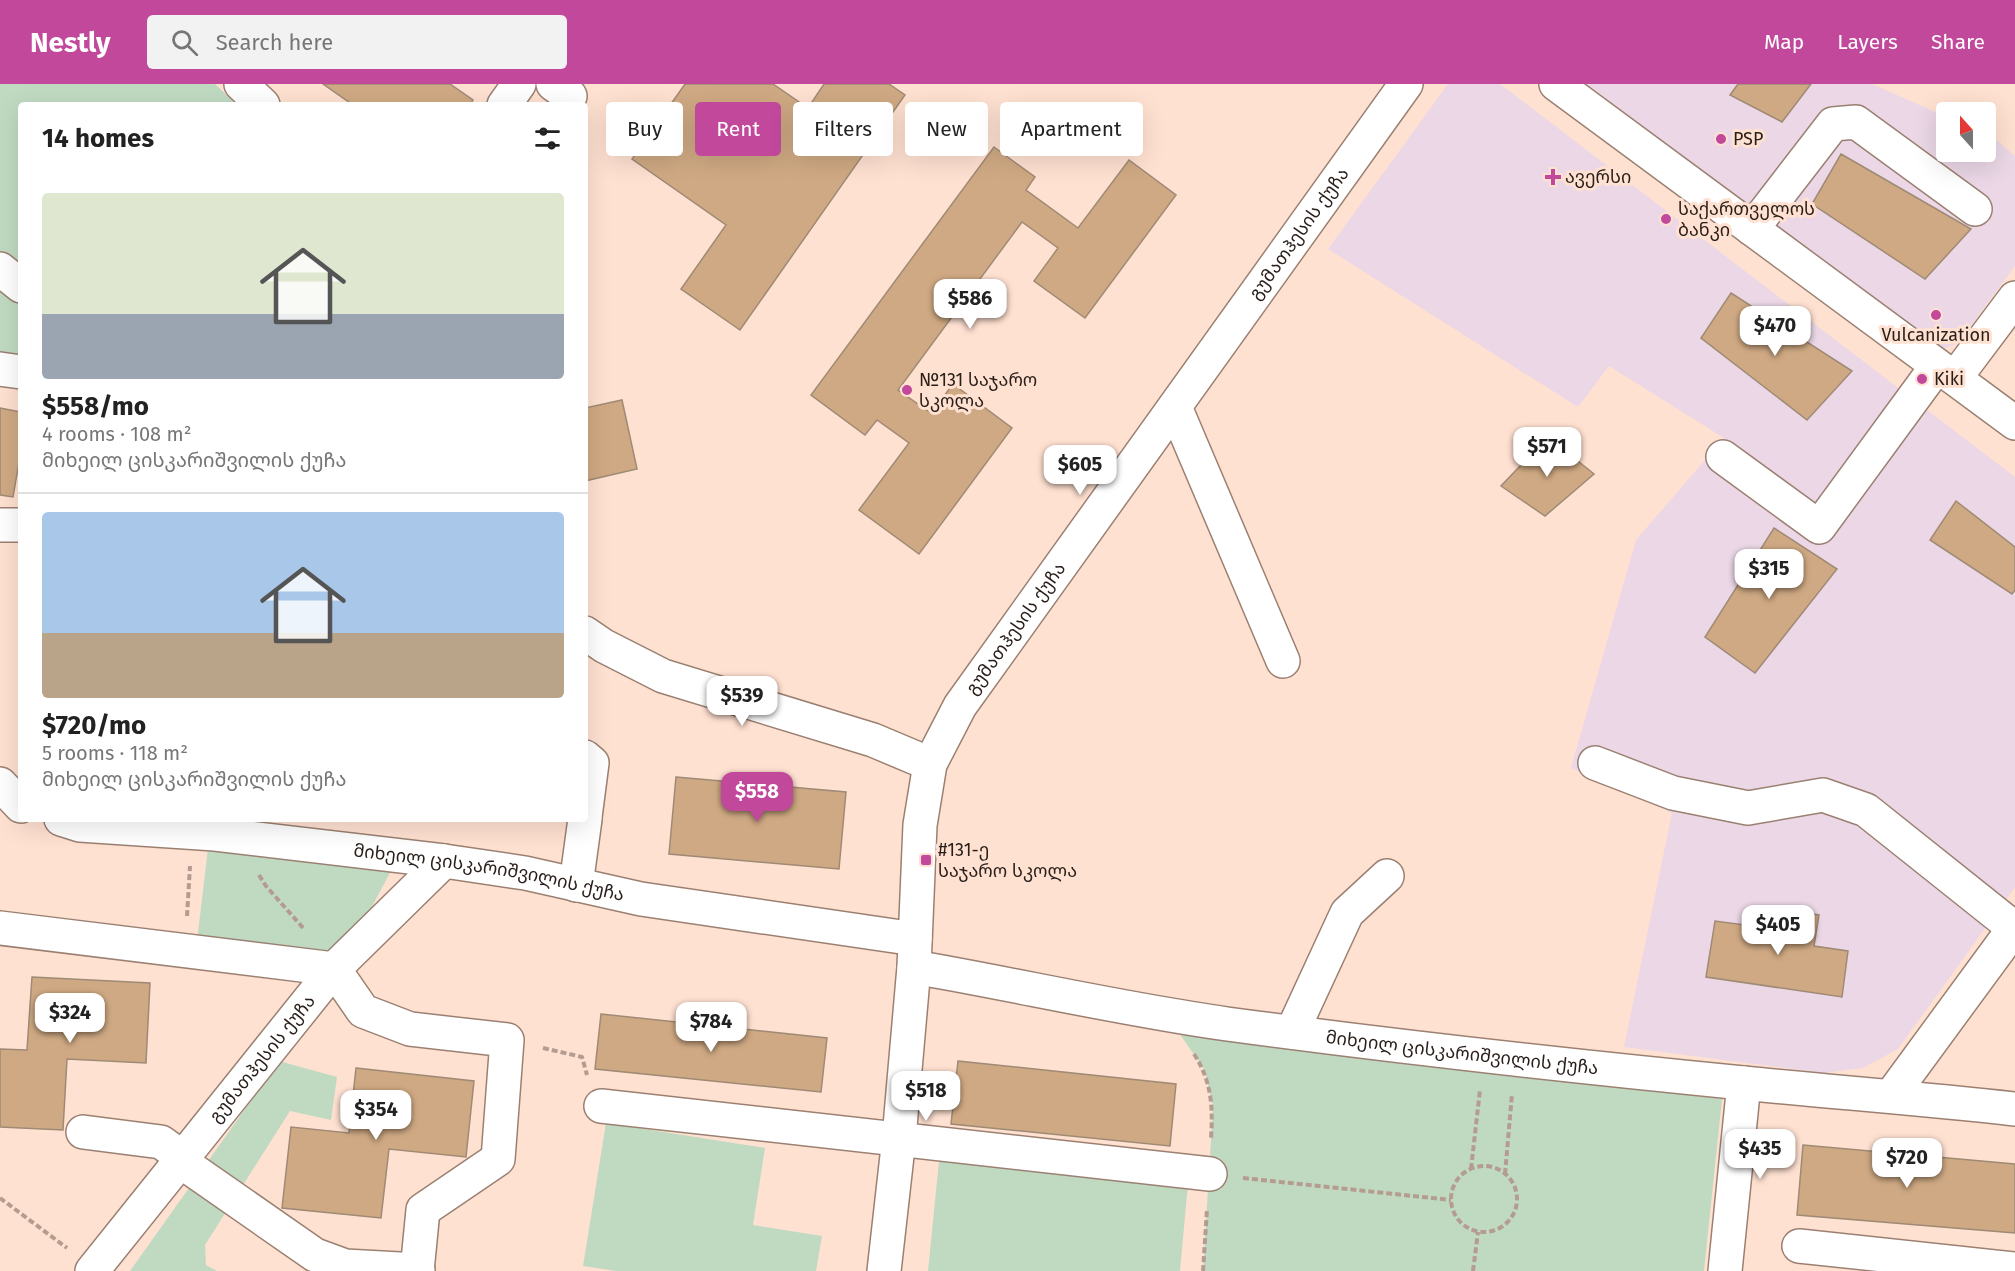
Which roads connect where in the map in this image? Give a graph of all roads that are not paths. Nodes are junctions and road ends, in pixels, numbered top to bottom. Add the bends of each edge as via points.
1 (241, 84) edge
2 (519, 84) edge
3 (1406, 84) edge
4 (1559, 85) edge
5 (260, 102) edge
6 (506, 102) edge
7 (1976, 209) dead end
8 (1752, 229) junction
9 (0, 269) edge
10 (18, 284) edge
11 (2015, 298) edge
12 (2000, 334) edge
13 (0, 369) edge
14 (18, 372) edge
15 (1946, 372) junction
16 (1175, 407) junction
17 (2015, 423) edge
18 (1723, 457) dead end
19 (0, 525) edge
20 (18, 525) edge
21 (588, 635) edge
22 (1282, 661) dead end
23 (588, 760) edge
24 (1594, 763) dead end
25 (930, 764) junction
26 (0, 784) edge
27 (588, 794) edge
28 (18, 803) edge
29 (70, 822) edge
30 (584, 822) edge
31 (216, 831) edge
32 (444, 861) junction
33 (1387, 876) dead end
34 (576, 885) junction
35 (0, 928) edge
36 (2015, 928) edge
37 (914, 953) junction
38 (334, 969) junction
39 (1292, 1032) junction
40 (1744, 1083) junction
41 (1891, 1096) junction
42 (602, 1106) road end
43 (2015, 1109) edge
44 (83, 1132) dead end
45 (899, 1138) junction
46 (182, 1159) junction
47 (1210, 1174) road end
48 (1799, 1246) dead end
49 (2015, 1269) edge
50 (93, 1270) edge
51 (418, 1270) edge
52 (884, 1271) edge
53 (1725, 1271) edge

1 - 5 street
2 - 6 street
3 - 16 street, გუმათჰესის ქუჩა
4 - 8 street
7 - 8 street via 1856,122 1833,124
8 - 15 street
9 - 10 street
11 - 12 street
12 - 15 street
13 - 14 street
15 - 17 street
15 - 18 street via 1819,527
16 - 22 street
16 - 25 street, გუმათჰესის ქუჩა via 960,706
19 - 20 street
21 - 25 street via 663,676 873,740
23 - 27 street via 592,763
24 - 36 street via 1672,793 1748,808 1823,795 1866,810
25 - 37 street, გუმათჰესის ქუჩა via 920,825
26 - 28 street
29 - 31 street, მიხეილ ცისკარიშვილის ქუჩა
30 - 34 street
31 - 32 street, მიხეილ ცისკარიშვილის ქუჩა
32 - 34 street, მიხეილ ცისკარიშვილის ქუჩა
32 - 38 street, გუმათჰესის ქუჩა
33 - 39 street via 1347,913
34 - 37 street, მიხეილ ცისკარიშვილის ქუჩა
35 - 38 street
36 - 41 street
37 - 39 street, მიხეილ ცისკარიშვილის ქუჩა via 1071,998
37 - 45 street, გუმათჰესის ქუჩა
38 - 46 street, გუმათჰესის ქუჩა
38 - 51 street via 363,1011 411,1029 507,1040 498,1159 423,1210
39 - 40 street, მიხეილ ცისკარიშვილის ქუჩა
40 - 41 street, მიხეილ ცისკარიშვილის ქუჩა
40 - 53 street
41 - 43 street, მიხეილ ცისკარიშვილის ქუჩა
42 - 45 street
44 - 46 street via 161,1142
45 - 47 street
45 - 52 street, გუმათჰესის ქუჩა
46 - 50 street, გუმათჰესის ქუჩა
46 - 51 street via 315,1255 345,1266
48 - 49 street

